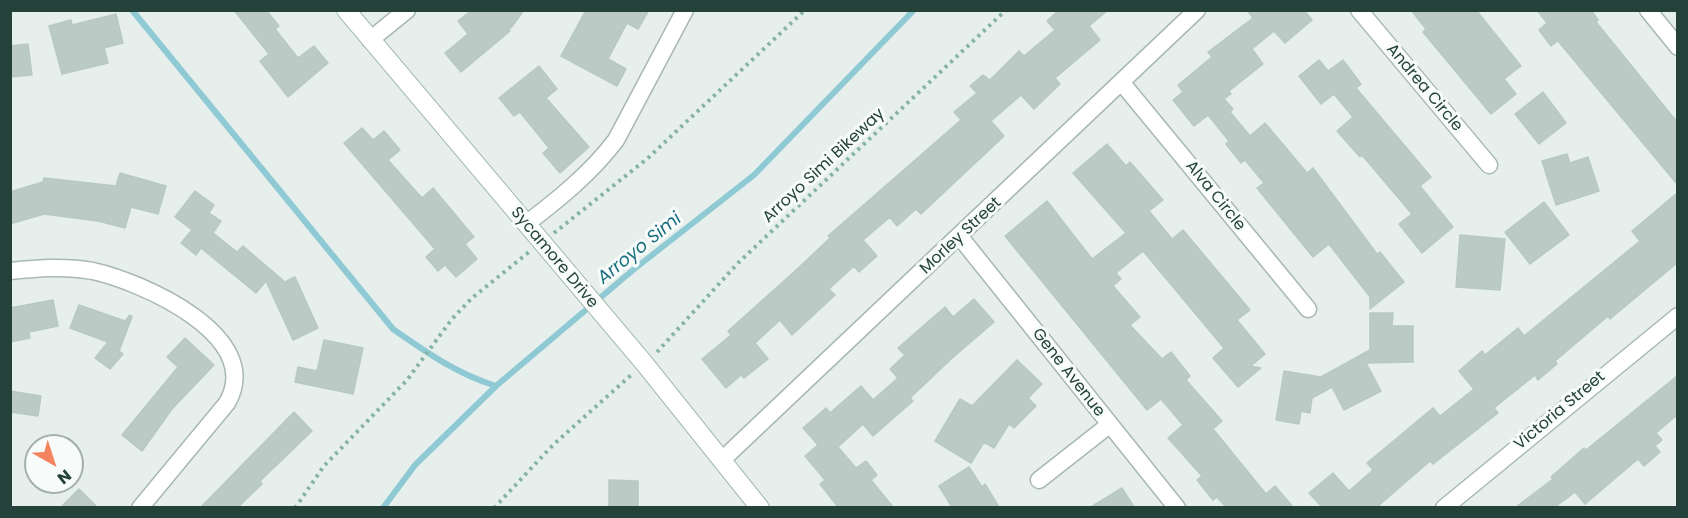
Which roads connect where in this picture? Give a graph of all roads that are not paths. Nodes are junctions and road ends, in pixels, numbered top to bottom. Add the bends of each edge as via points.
1 (346, 10) edge
2 (406, 10) edge
3 (685, 10) edge
4 (1197, 10) edge
5 (1359, 10) edge
6 (1648, 10) edge
7 (370, 40) junction
8 (1677, 47) edge
9 (1122, 82) junction
10 (1489, 165) dead end
11 (526, 224) junction
12 (960, 237) junction
13 (10, 271) edge
14 (1308, 309) dead end
15 (1677, 315) edge
16 (1109, 424) junction
17 (722, 460) junction
18 (1039, 480) dead end
19 (140, 507) edge
20 (760, 507) edge
21 (1177, 507) edge
22 (1444, 507) edge

1 - 7 main road, Sycamore Drive
2 - 7 street
3 - 11 street via 602,159
4 - 9 street, Morley Street
5 - 10 street, Andrea Circle
6 - 8 street
7 - 11 main road, Sycamore Drive
9 - 12 street, Morley Street
9 - 14 street, Alva Circle
11 - 17 main road, Sycamore Drive
12 - 16 street, Gene Avenue
12 - 17 street, Morley Street
13 - 19 street via 49,267 91,271 131,282 169,300 203,325 221,343 234,365 234,391 227,403
15 - 22 street, Victoria Street
16 - 18 street
16 - 21 street, Gene Avenue
17 - 20 main road, Sycamore Drive

